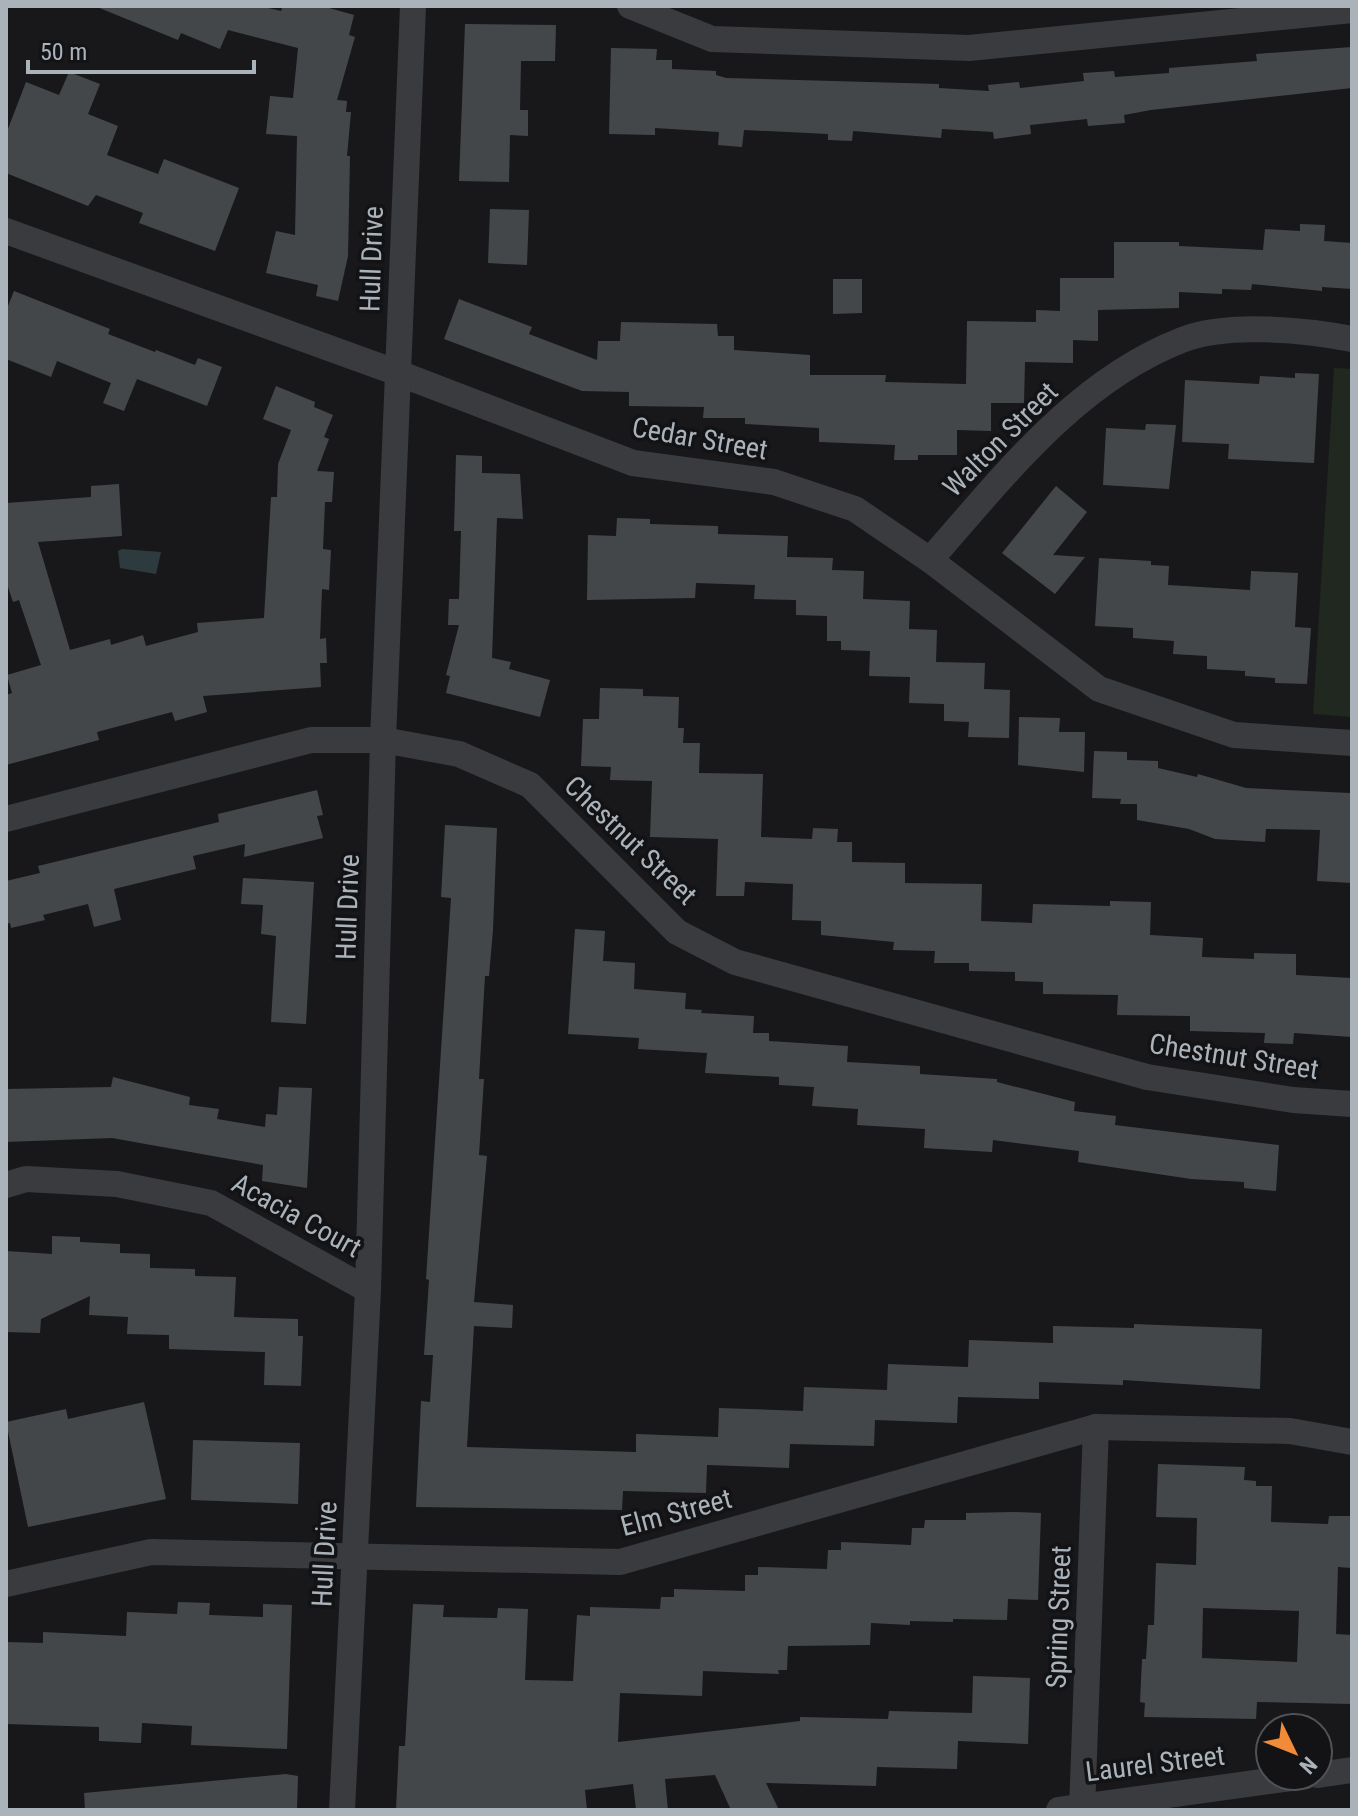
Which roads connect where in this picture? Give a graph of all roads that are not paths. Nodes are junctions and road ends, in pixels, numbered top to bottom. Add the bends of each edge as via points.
1 (413, 6) edge
2 (630, 6) edge
3 (1352, 10) edge
4 (6, 231) edge
5 (1352, 339) edge
6 (398, 373) junction
7 (930, 560) junction
8 (383, 740) junction
9 (1352, 743) edge
10 (6, 819) edge
11 (1352, 1104) edge
12 (6, 1185) edge
13 (368, 1290) junction
14 (1096, 1427) junction
15 (1352, 1442) edge
16 (356, 1555) junction
17 (6, 1584) edge
18 (1254, 1783) edge
19 (1075, 1808) edge
20 (342, 1810) edge

1 - 6 street, Hull Drive
2 - 3 street via 712,39 969,48
4 - 6 street, Cedar Street
5 - 7 street, Walton Street via 1310,331 1248,330 1184,338 1121,370 1048,428
6 - 7 street, Cedar Street via 633,463 774,482 855,509
6 - 8 street, Hull Drive
7 - 9 street, Cedar Street via 1099,689 1234,735
8 - 10 street, Chestnut Street via 311,740
8 - 11 street, Chestnut Street via 459,754 530,785 677,932 735,962 1147,1077
8 - 13 street, Hull Drive
12 - 13 street, Acacia Court via 26,1179 117,1184 211,1203
13 - 16 street, Hull Drive
14 - 15 street, Elm Street via 1290,1431
14 - 16 street, Elm Street via 620,1562
14 - 19 street, Spring Street
16 - 17 street, Elm Street via 151,1552
16 - 20 street, Hull Drive
18 - 19 street, Laurel Street

